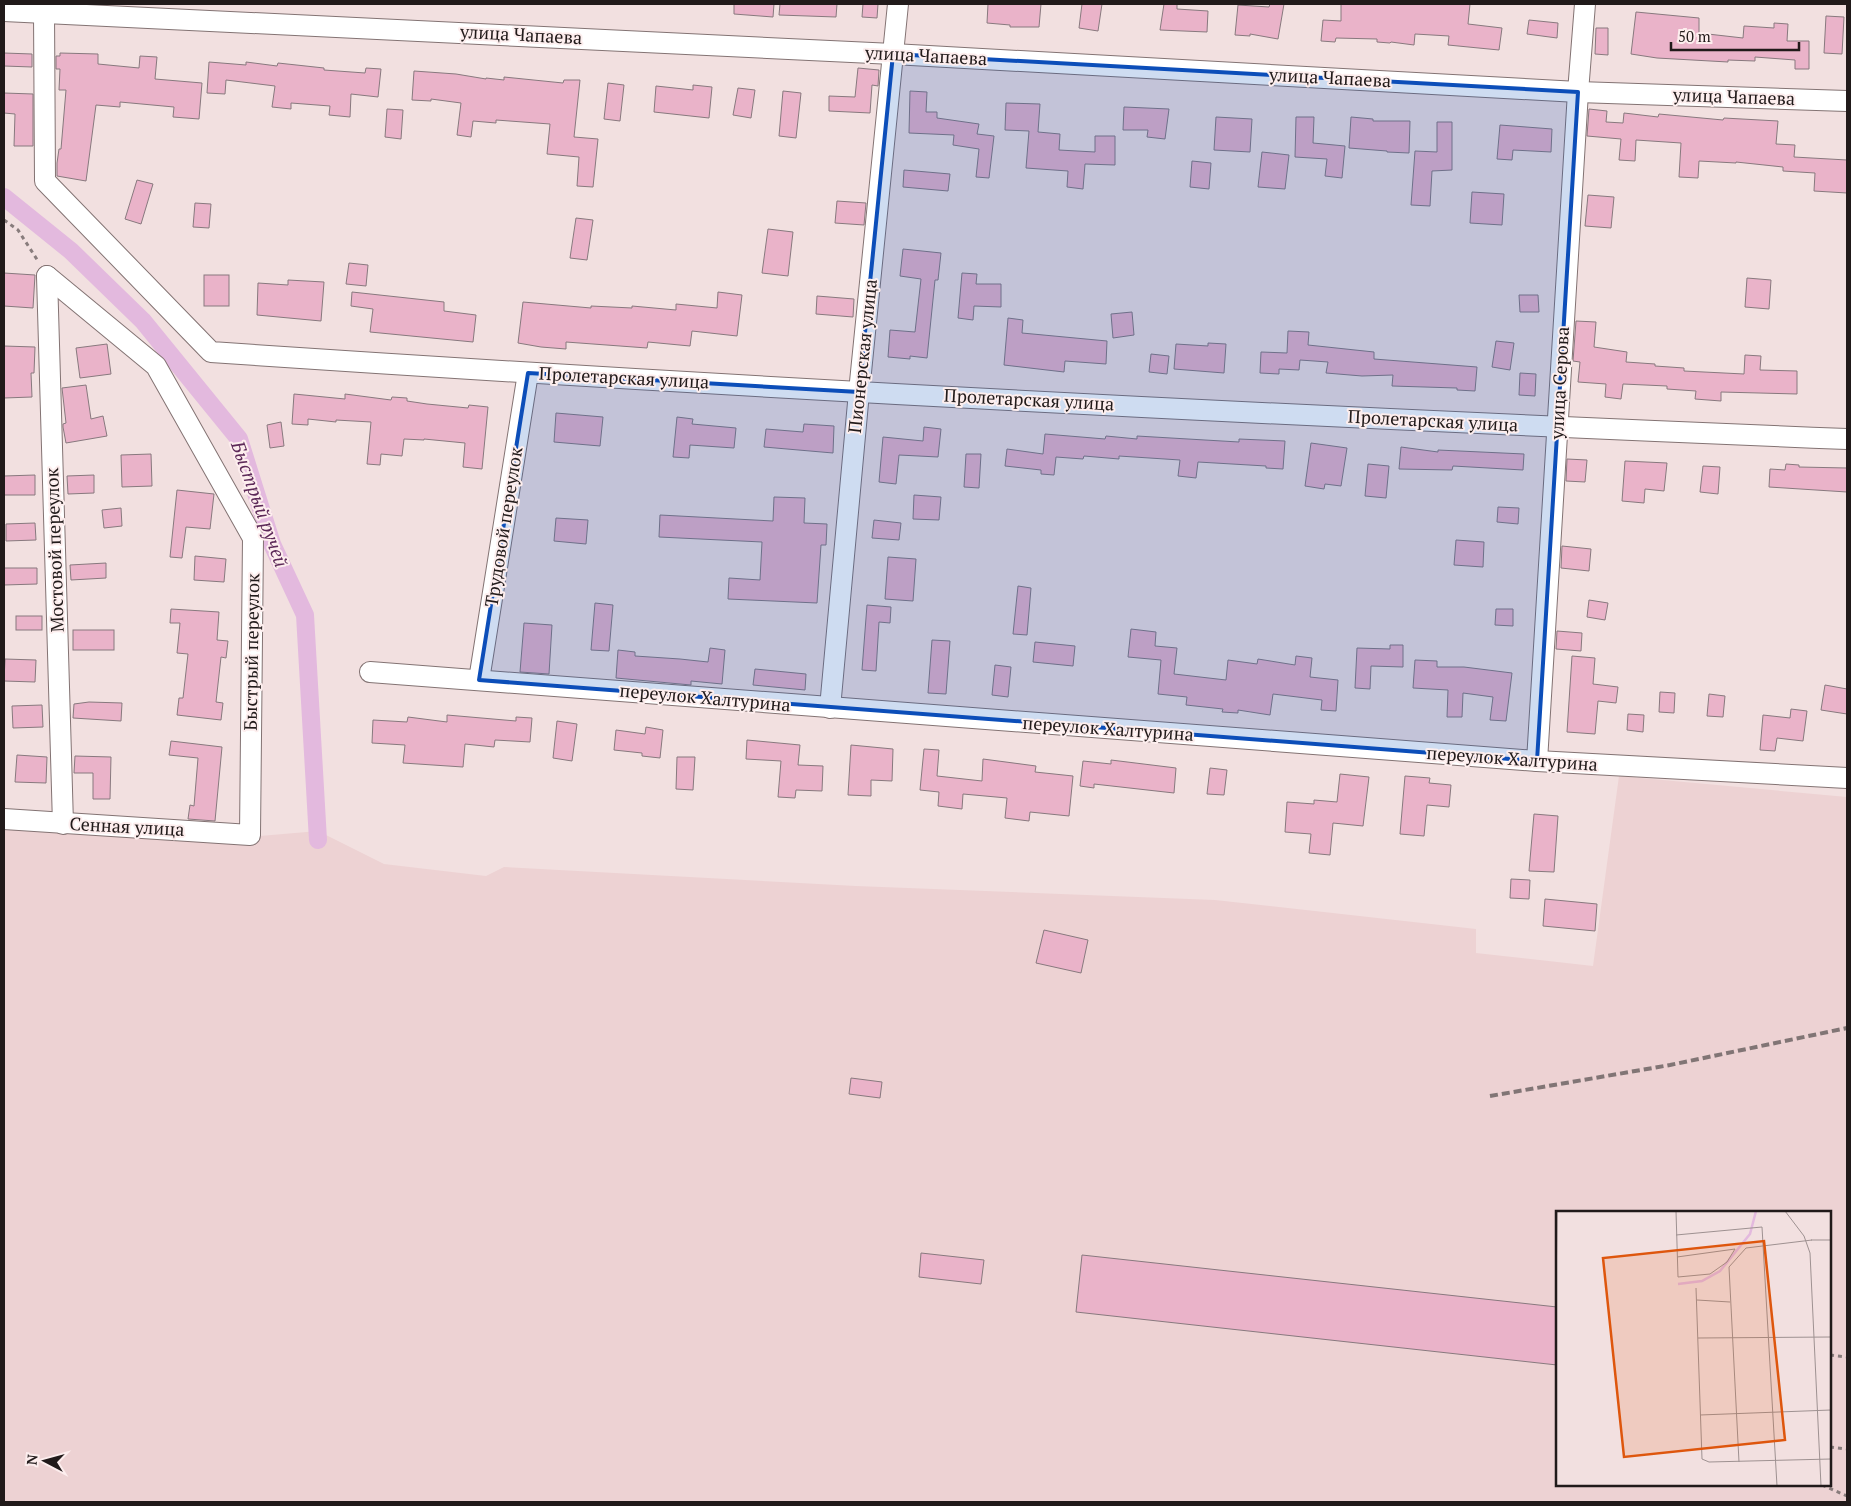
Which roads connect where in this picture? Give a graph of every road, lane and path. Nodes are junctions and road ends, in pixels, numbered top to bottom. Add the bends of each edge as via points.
1 (898, 4) edge
2 (1585, 4) edge
3 (41, 8) edge
4 (4, 11) edge
5 (894, 54) junction
6 (1578, 92) junction
7 (1847, 101) edge
8 (4, 220) edge
9 (47, 276) junction
10 (528, 373) junction
11 (859, 392) junction
12 (1557, 427) junction
13 (1847, 438) edge
14 (370, 672) dead end
15 (479, 680) junction
16 (830, 708) junction
17 (1537, 761) junction
18 (1847, 778) edge
19 (4, 818) edge
20 (64, 824) junction
21 (250, 834) joint
22 (1831, 1356) edge
23 (1847, 1357) edge
24 (1831, 1447) edge
25 (1847, 1449) edge
26 (1824, 1486) edge
27 (1847, 1496) edge

1 - 5 street, Пионерская улица
2 - 6 street, улица Серова
3 - 4 street, улица Чапаева
3 - 5 street, улица Чапаева
3 - 10 street, Пролетарская улица via 45,181 211,352
5 - 6 street, улица Чапаева
5 - 11 street, Пионерская улица
6 - 7 street, улица Чапаева
6 - 12 street, улица Серова
8 - 9 path via 18,230
9 - 20 street, Мостовой переулок
9 - 21 street, Быстрый переулок via 156,366 254,538
10 - 11 street, Пролетарская улица
10 - 15 street, Трудовой переулок
11 - 12 street, Пролетарская улица
11 - 16 street, Пионерская улица
12 - 13 street, Пролетарская улица
12 - 17 street, улица Серова
14 - 15 street, переулок Халтурина
15 - 16 street, переулок Халтурина
16 - 17 street, переулок Халтурина
17 - 18 street, переулок Халтурина
19 - 20 street, Сенная улица
20 - 21 street, Сенная улица
22 - 23 path
24 - 25 path
26 - 27 path

